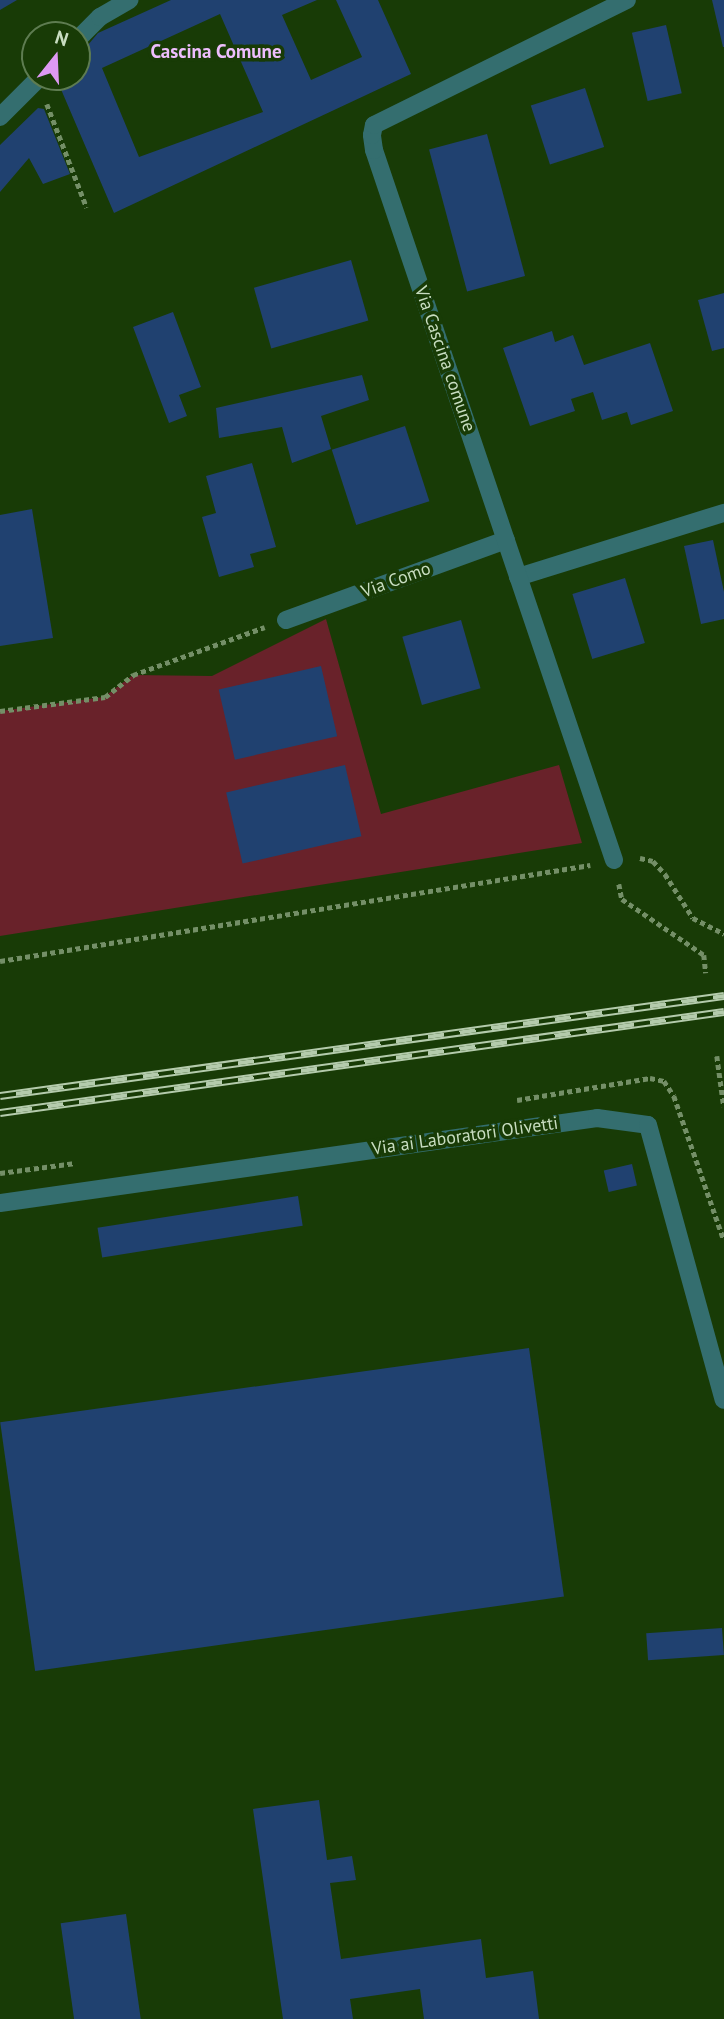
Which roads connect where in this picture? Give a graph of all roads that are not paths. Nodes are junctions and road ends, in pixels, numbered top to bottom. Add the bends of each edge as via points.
1 (129, 0) edge
2 (627, 0) edge
3 (91, 26) edge
4 (25, 91) edge
5 (0, 117) edge
6 (724, 513) edge
7 (506, 540) junction
8 (518, 577) junction
9 (286, 620) road end
10 (614, 860) road end
11 (0, 1202) edge
12 (724, 1400) edge

1 - 3 street
2 - 7 street, Via Cascina comune via 374,125 374,150
4 - 5 street
6 - 8 street
7 - 8 street, Via Cascina comune
7 - 9 street, Via Como
8 - 10 street, Via Cascina comune
11 - 12 street, Via ai Laboratori Olivetti via 597,1118 648,1125

